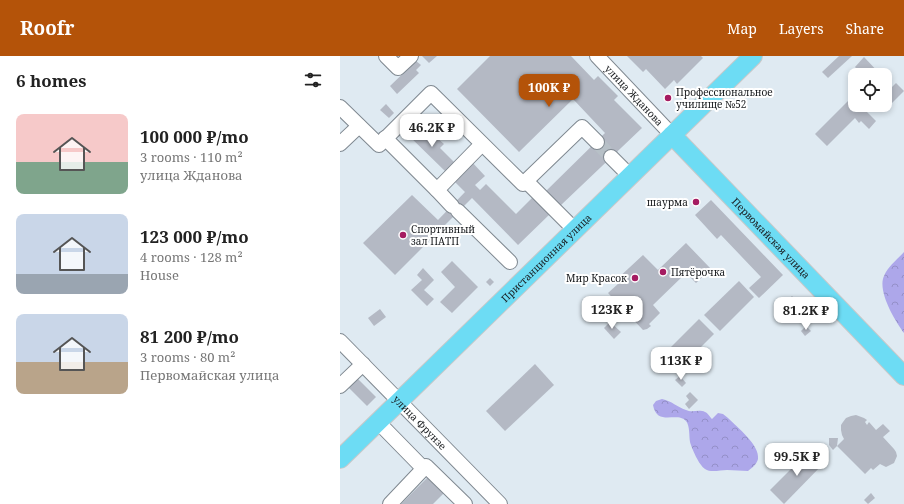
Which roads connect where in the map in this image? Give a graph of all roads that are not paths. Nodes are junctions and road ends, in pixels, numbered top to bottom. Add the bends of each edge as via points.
1 (386, 56) edge
2 (411, 56) edge
3 (597, 56) edge
4 (753, 56) edge
5 (340, 107) edge
6 (359, 126) junction
7 (672, 135) junction
8 (385, 138) junction
9 (597, 142) tunnel mouth
10 (340, 144) edge
11 (482, 144) junction
12 (611, 157) tunnel mouth
13 (630, 176) junction
14 (526, 181) junction
15 (437, 190) junction
16 (575, 230) junction
17 (510, 262) dead end
18 (340, 341) edge
19 (363, 364) junction
20 (904, 376) edge
21 (340, 386) edge
22 (399, 401) junction
23 (378, 422) junction
24 (340, 459) edge
25 (424, 469) junction
26 (390, 504) edge
27 (465, 504) edge
28 (500, 504) edge

1 - 2 street via 398,68
3 - 7 street, улица Жданова
4 - 7 main road, Пристанционная улица
5 - 6 street
6 - 8 street via 379,145
6 - 10 street
7 - 13 main road, Пристанционная улица
7 - 20 main road, Первомайская улица
8 - 11 street via 432,93
8 - 15 street
9 - 14 street via 582,127
11 - 14 street via 523,184
11 - 15 street
12 - 13 street
13 - 16 main road, Пристанционная улица
14 - 16 street
15 - 17 street
16 - 22 main road, Пристанционная улица
18 - 19 street, улица Фрунзе
19 - 21 street
19 - 22 street, улица Фрунзе
22 - 23 main road, Пристанционная улица
22 - 28 street, улица Фрунзе
23 - 24 main road, Пристанционная улица
23 - 25 street
25 - 26 street
25 - 27 street via 426,466

